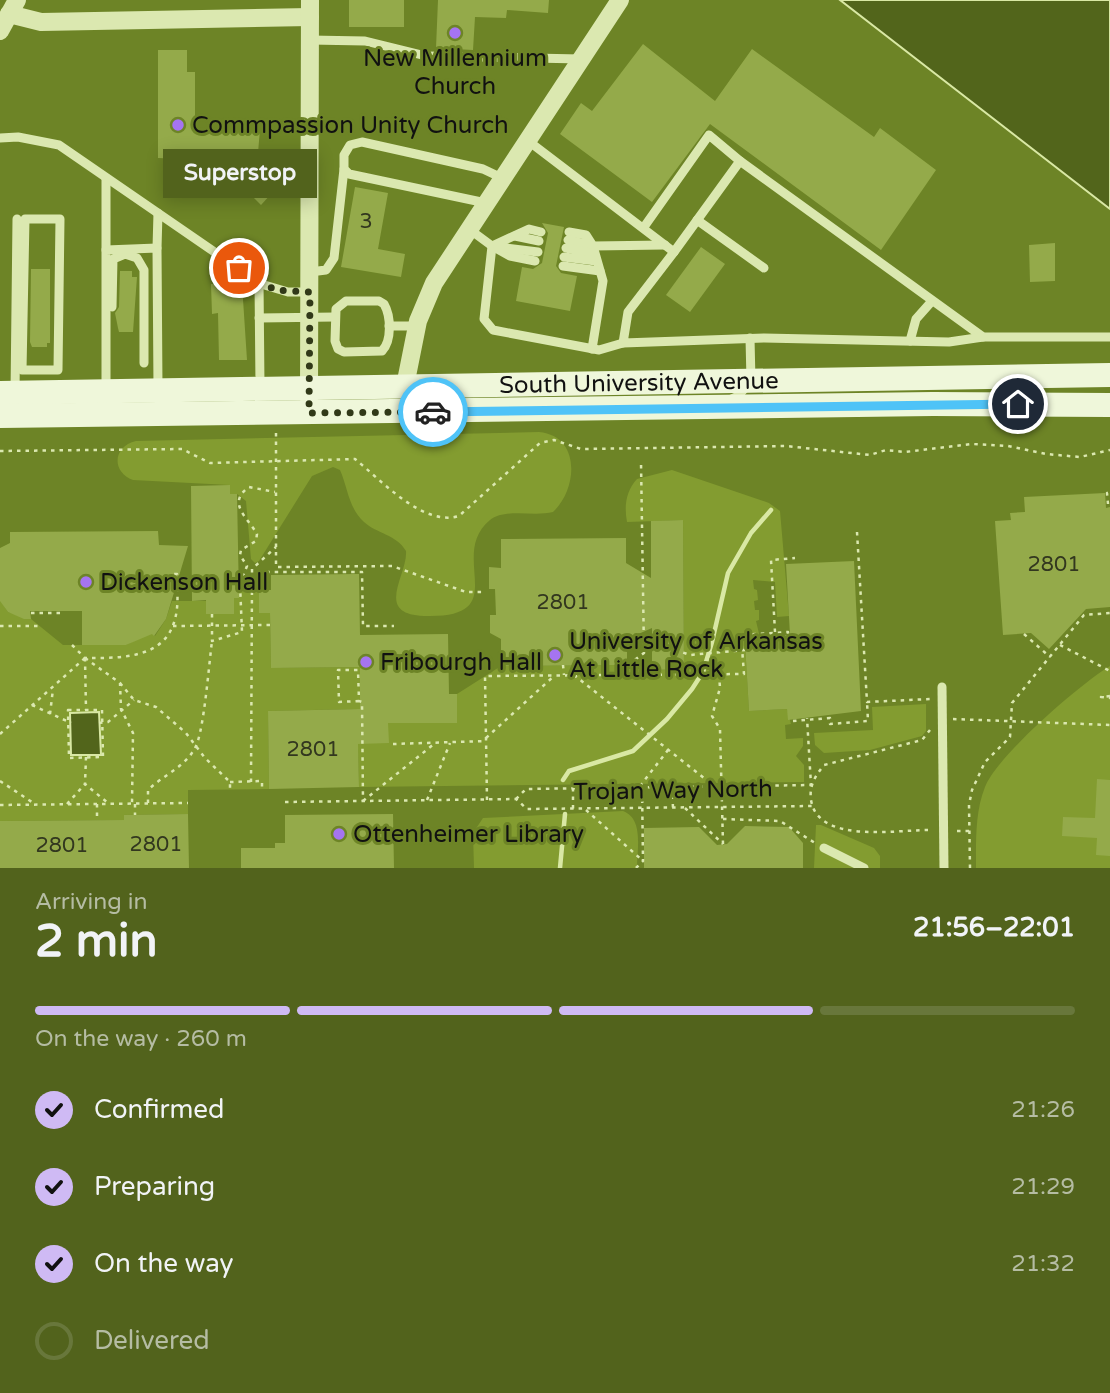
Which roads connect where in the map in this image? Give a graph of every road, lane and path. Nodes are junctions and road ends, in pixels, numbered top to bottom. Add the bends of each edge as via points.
1 (620, 0) edge
2 (13, 7) edge
3 (310, 8) edge
4 (0, 31) edge
5 (310, 40) junction
6 (581, 59) junction
7 (0, 138) edge
8 (527, 141) junction
9 (740, 161) junction
10 (344, 169) junction
11 (106, 178) junction
12 (502, 178) junction
13 (486, 203) junction
14 (158, 213) junction
15 (17, 219) dead end
16 (697, 220) junction
17 (644, 227) junction
18 (469, 229) junction
19 (515, 236) junction
20 (665, 245) junction
21 (492, 246) junction
22 (157, 248) junction
23 (566, 248) junction
24 (106, 250) junction
25 (674, 252) junction
26 (595, 254) junction
27 (537, 257) dead end
28 (764, 268) dead end
29 (600, 271) junction
30 (310, 272) junction
31 (259, 282) junction
32 (310, 292) junction
33 (932, 301) junction
34 (310, 317) junction
35 (335, 317) junction
36 (260, 318) junction
37 (389, 326) junction
38 (417, 326) junction
39 (144, 330) junction
40 (983, 337) junction
41 (1110, 337) edge
42 (750, 338) junction
43 (910, 341) junction
44 (623, 343) junction
45 (592, 349) junction
46 (157, 353) junction
47 (107, 359) junction
48 (144, 363) dead end
49 (1110, 375) edge
50 (751, 381) junction
51 (12, 385) edge
52 (405, 386) junction
53 (260, 388) junction
54 (309, 388) junction
55 (158, 390) junction
56 (106, 391) junction
57 (1110, 405) edge
58 (797, 406) junction
59 (706, 408) junction
60 (309, 413) junction
61 (0, 416) edge
62 (275, 429) dead end
63 (1110, 450) edge
64 (0, 451) edge
65 (276, 460) junction
66 (642, 462) dead end
67 (276, 492) junction
68 (1110, 493) edge
69 (1108, 504) dead end
70 (857, 532) dead end
71 (276, 547) junction
72 (795, 558) dead end
73 (172, 574) dead end
74 (252, 581) junction
75 (240, 584) junction
76 (484, 592) dead end
77 (31, 613) dead end
78 (61, 613) dead end
79 (1110, 613) edge
80 (212, 614) dead end
81 (244, 625) junction
82 (270, 625) dead end
83 (0, 626) edge
84 (40, 626) dead end
85 (173, 626) junction
86 (212, 626) junction
87 (254, 626) junction
88 (394, 626) dead end
89 (775, 632) junction
90 (1024, 634) dead end
91 (635, 636) dead end
92 (788, 641) dead end
93 (212, 642) junction
94 (72, 645) dead end
95 (1059, 645) junction
96 (745, 650) dead end
97 (1050, 657) junction
98 (85, 658) junction
99 (563, 665) dead end
100 (1110, 671) edge
101 (719, 674) junction
102 (574, 675) junction
103 (633, 675) junction
104 (554, 676) junction
105 (564, 676) junction
106 (120, 682) junction
107 (942, 687) dead end
108 (53, 689) junction
109 (930, 699) dead end
110 (134, 700) junction
111 (359, 701) junction
112 (867, 702) junction
113 (32, 705) junction
114 (86, 710) junction
115 (124, 711) junction
116 (50, 715) junction
117 (808, 719) junction
118 (953, 719) dead end
119 (793, 721) dead end
120 (1011, 721) junction
121 (70, 723) junction
122 (100, 723) junction
123 (1110, 725) edge
124 (930, 730) dead end
125 (0, 734) edge
126 (486, 739) junction
127 (435, 743) junction
128 (450, 743) junction
129 (393, 744) dead end
130 (196, 745) junction
131 (668, 750) junction
132 (86, 757) junction
133 (0, 781) edge
134 (230, 782) junction
135 (251, 782) junction
136 (85, 784) junction
137 (811, 785) junction
138 (714, 786) junction
139 (722, 786) junction
140 (641, 787) junction
141 (672, 787) junction
142 (573, 788) junction
143 (230, 789) dead end
144 (262, 789) dead end
145 (516, 799) junction
146 (427, 800) junction
147 (487, 800) junction
148 (363, 801) junction
149 (285, 802) dead end
150 (109, 803) junction
151 (134, 803) junction
152 (148, 803) junction
153 (188, 803) dead end
154 (35, 804) junction
155 (67, 804) junction
156 (97, 804) junction
157 (0, 805) edge
158 (812, 806) junction
159 (722, 807) junction
160 (643, 808) junction
161 (673, 808) junction
162 (685, 808) junction
163 (573, 809) junction
164 (585, 809) junction
165 (135, 815) dead end
166 (722, 819) junction
167 (97, 820) dead end
168 (928, 830) dead end
169 (953, 831) dead end
170 (970, 831) junction
171 (824, 848) joint
172 (643, 861) junction
173 (636, 868) edge
174 (864, 868) edge
175 (944, 868) edge
176 (970, 868) edge

1 - 6 street
2 - 3 street via 41,22
2 - 4 street
3 - 5 street
5 - 6 lane via 365,41 426,56
5 - 30 street
6 - 8 street
7 - 11 lane via 60,145
8 - 12 street
8 - 17 lane
9 - 16 lane
9 - 17 lane via 709,135
9 - 33 lane
10 - 12 lane via 350,145 362,142 482,169
10 - 13 lane via 361,177
10 - 30 lane via 334,258 326,270
11 - 14 lane
11 - 24 lane
12 - 13 street
13 - 18 street
14 - 22 lane
14 - 31 lane
15 - 51 lane
16 - 25 lane
16 - 28 lane
17 - 20 lane
18 - 21 lane
18 - 38 street via 434,283
19 - 19 lane via 541,233 529,229
19 - 21 lane
20 - 25 lane
20 - 26 lane
21 - 27 lane via 510,257
21 - 45 lane via 484,319 493,330
22 - 24 lane
22 - 46 lane
23 - 26 lane
23 - 26 lane
23 - 29 lane
24 - 47 lane
25 - 44 lane via 628,312
26 - 29 lane
29 - 45 lane via 603,281
30 - 32 street
31 - 32 lane via 275,290
31 - 36 lane
32 - 34 street
33 - 40 lane
33 - 43 lane via 916,320
34 - 35 lane
34 - 36 lane
34 - 54 street
35 - 37 lane via 336,309 346,301 379,301 388,310
35 - 37 lane via 335,341 344,352 382,351 387,347
36 - 53 lane
37 - 38 lane
38 - 52 street
39 - 46 lane
39 - 47 lane via 144,270 136,258 125,254 113,259
39 - 48 lane
40 - 41 lane
40 - 43 lane
42 - 43 lane
42 - 44 lane
42 - 50 lane
44 - 45 lane
46 - 55 lane
47 - 56 lane
49 - 50 main road, South University Avenue
50 - 52 main road, South University Avenue
50 - 58 lane via 769,395
50 - 59 lane via 738,396
51 - 51 lane via 58,370 60,219 25,219
51 - 56 main road, South University Avenue
52 - 54 main road, South University Avenue
53 - 54 main road, South University Avenue
53 - 55 main road, South University Avenue
54 - 60 street
55 - 56 main road, South University Avenue
57 - 58 main road, South University Avenue
58 - 59 main road, South University Avenue
59 - 60 main road, South University Avenue
60 - 61 main road, South University Avenue
62 - 65 path
63 - 65 path via 1080,457 972,444 870,455 786,446 581,449 544,441 459,516 449,519 400,498 355,459
64 - 65 path via 182,449 210,463
65 - 67 path
66 - 103 path via 644,653 632,662
67 - 71 path
67 - 75 path via 253,485 239,499 241,514 257,534 256,541 241,550 247,566
68 - 69 path
70 - 112 path
71 - 74 path via 252,569
71 - 76 path via 276,567 392,566 466,592
72 - 89 path via 771,560
73 - 85 path via 177,574
74 - 75 path
74 - 87 path
74 - 88 path via 265,572 362,572 363,626
75 - 81 path
77 - 78 path
79 - 95 path via 1084,615
80 - 86 path
81 - 86 path
81 - 87 path
81 - 93 path via 239,634
82 - 87 path
83 - 84 path
85 - 86 path
85 - 98 path via 160,642 139,655
86 - 93 path
87 - 135 path
89 - 92 path via 788,632
89 - 101 path via 741,635 744,674
90 - 97 path
91 - 96 path, bridge via 690,655
93 - 130 path
94 - 98 path
95 - 97 path
95 - 100 path
97 - 120 path via 1012,703
98 - 106 path
98 - 108 path
98 - 114 path
99 - 105 path
101 - 103 path
101 - 139 path via 712,716 720,729
102 - 103 path
102 - 105 path
102 - 131 path
104 - 105 path
104 - 126 path
104 - 126 path via 485,676
106 - 110 path
106 - 115 path
107 - 175 lane
108 - 113 path
108 - 116 path
109 - 112 path
110 - 115 path
110 - 130 path via 156,707
111 - 111 path via 358,670 338,670 339,702
111 - 148 path
112 - 117 path via 868,721 830,724 830,718
113 - 116 path
113 - 125 path
114 - 121 path via 68,710
114 - 122 path via 102,710
115 - 122 path via 108,723
115 - 151 path via 133,733
116 - 121 path
117 - 119 path
117 - 137 path
118 - 120 path
120 - 123 path
120 - 170 path via 1009,740 985,762 975,782 969,805
121 - 132 path via 69,758
122 - 132 path via 103,757
124 - 137 path via 922,740 824,765
126 - 128 path
126 - 147 path
127 - 128 path
127 - 129 path
127 - 148 path
128 - 146 path
130 - 134 path
130 - 152 path via 169,777 148,790
131 - 138 path
131 - 140 path
132 - 136 path
133 - 154 path
134 - 135 path
134 - 143 path
135 - 144 path via 262,781
136 - 150 path
136 - 155 path
137 - 139 path, Trojan Way North
137 - 158 path
138 - 139 path, Trojan Way North
138 - 141 path, Trojan Way North
139 - 159 path
140 - 141 path, Trojan Way North
140 - 142 path, Trojan Way North
140 - 160 path
141 - 161 path
142 - 145 path, Trojan Way North via 526,789
142 - 163 path
145 - 147 path, Trojan Way North
145 - 163 path, Trojan Way North via 527,809
146 - 147 path, Trojan Way North
146 - 148 path, Trojan Way North
148 - 149 path, Trojan Way North
150 - 151 path
150 - 156 path
151 - 152 path
151 - 165 path
152 - 153 path
154 - 155 path
154 - 157 path
155 - 156 path
156 - 167 path
158 - 159 path, Trojan Way North
158 - 168 path via 829,826 843,831
159 - 162 path, Trojan Way North
159 - 166 path
160 - 161 path, Trojan Way North
160 - 164 path, Trojan Way North
160 - 172 path
161 - 162 path, Trojan Way North
162 - 166 path via 723,844
163 - 164 path, Trojan Way North
164 - 172 path
166 - 171 path via 780,821
169 - 170 path
170 - 176 path
171 - 174 lane
172 - 173 path

